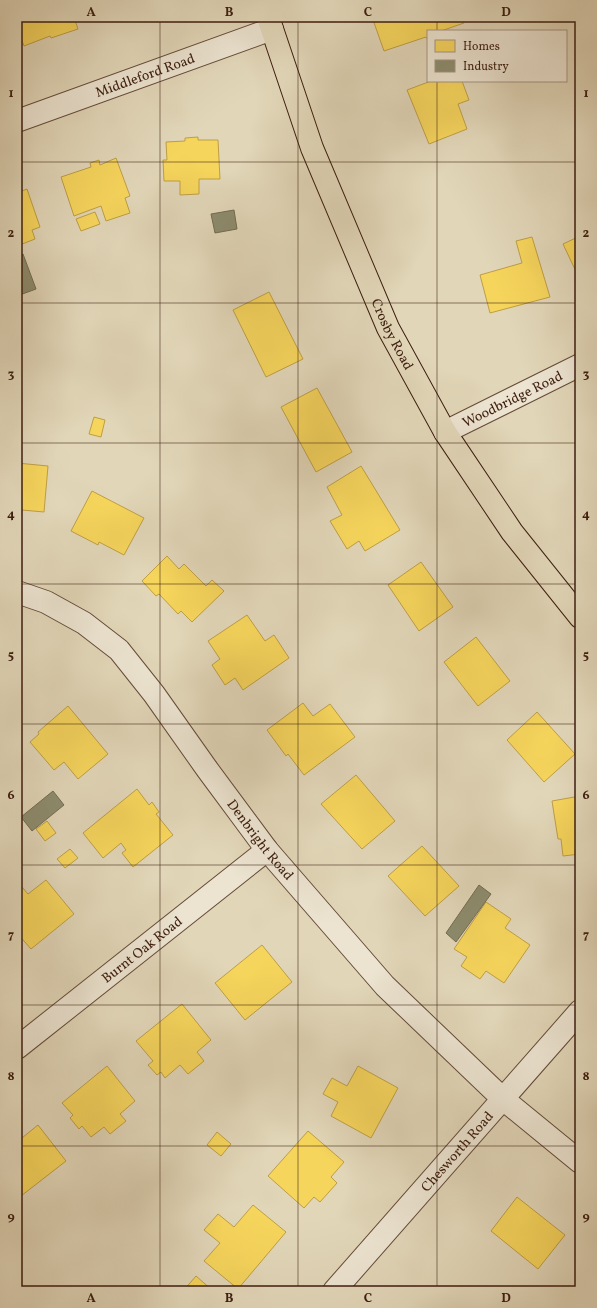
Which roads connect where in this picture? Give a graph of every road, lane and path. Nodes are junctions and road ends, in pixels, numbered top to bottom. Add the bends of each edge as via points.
1 (270, 23) edge
2 (17, 121) edge
3 (580, 365) edge
4 (445, 432) junction
5 (17, 592) edge
6 (580, 618) edge
7 (267, 850) junction
8 (580, 1011) edge
9 (17, 1048) edge
10 (503, 1099) junction
11 (580, 1162) edge
12 (334, 1291) edge

1 - 2 street, Middleford Road
1 - 4 main road, Crosby Road via 312,148 354,250 388,328
3 - 4 street, Woodbridge Road
4 - 6 main road, Crosby Road via 512,532
5 - 7 street, Denbright Road via 46,602 84,623 119,650
7 - 9 street, Burnt Oak Road
7 - 10 street, Denbright Road via 385,986
8 - 10 street, Chesworth Road
10 - 11 street, Denbright Road
10 - 12 street, Chesworth Road

